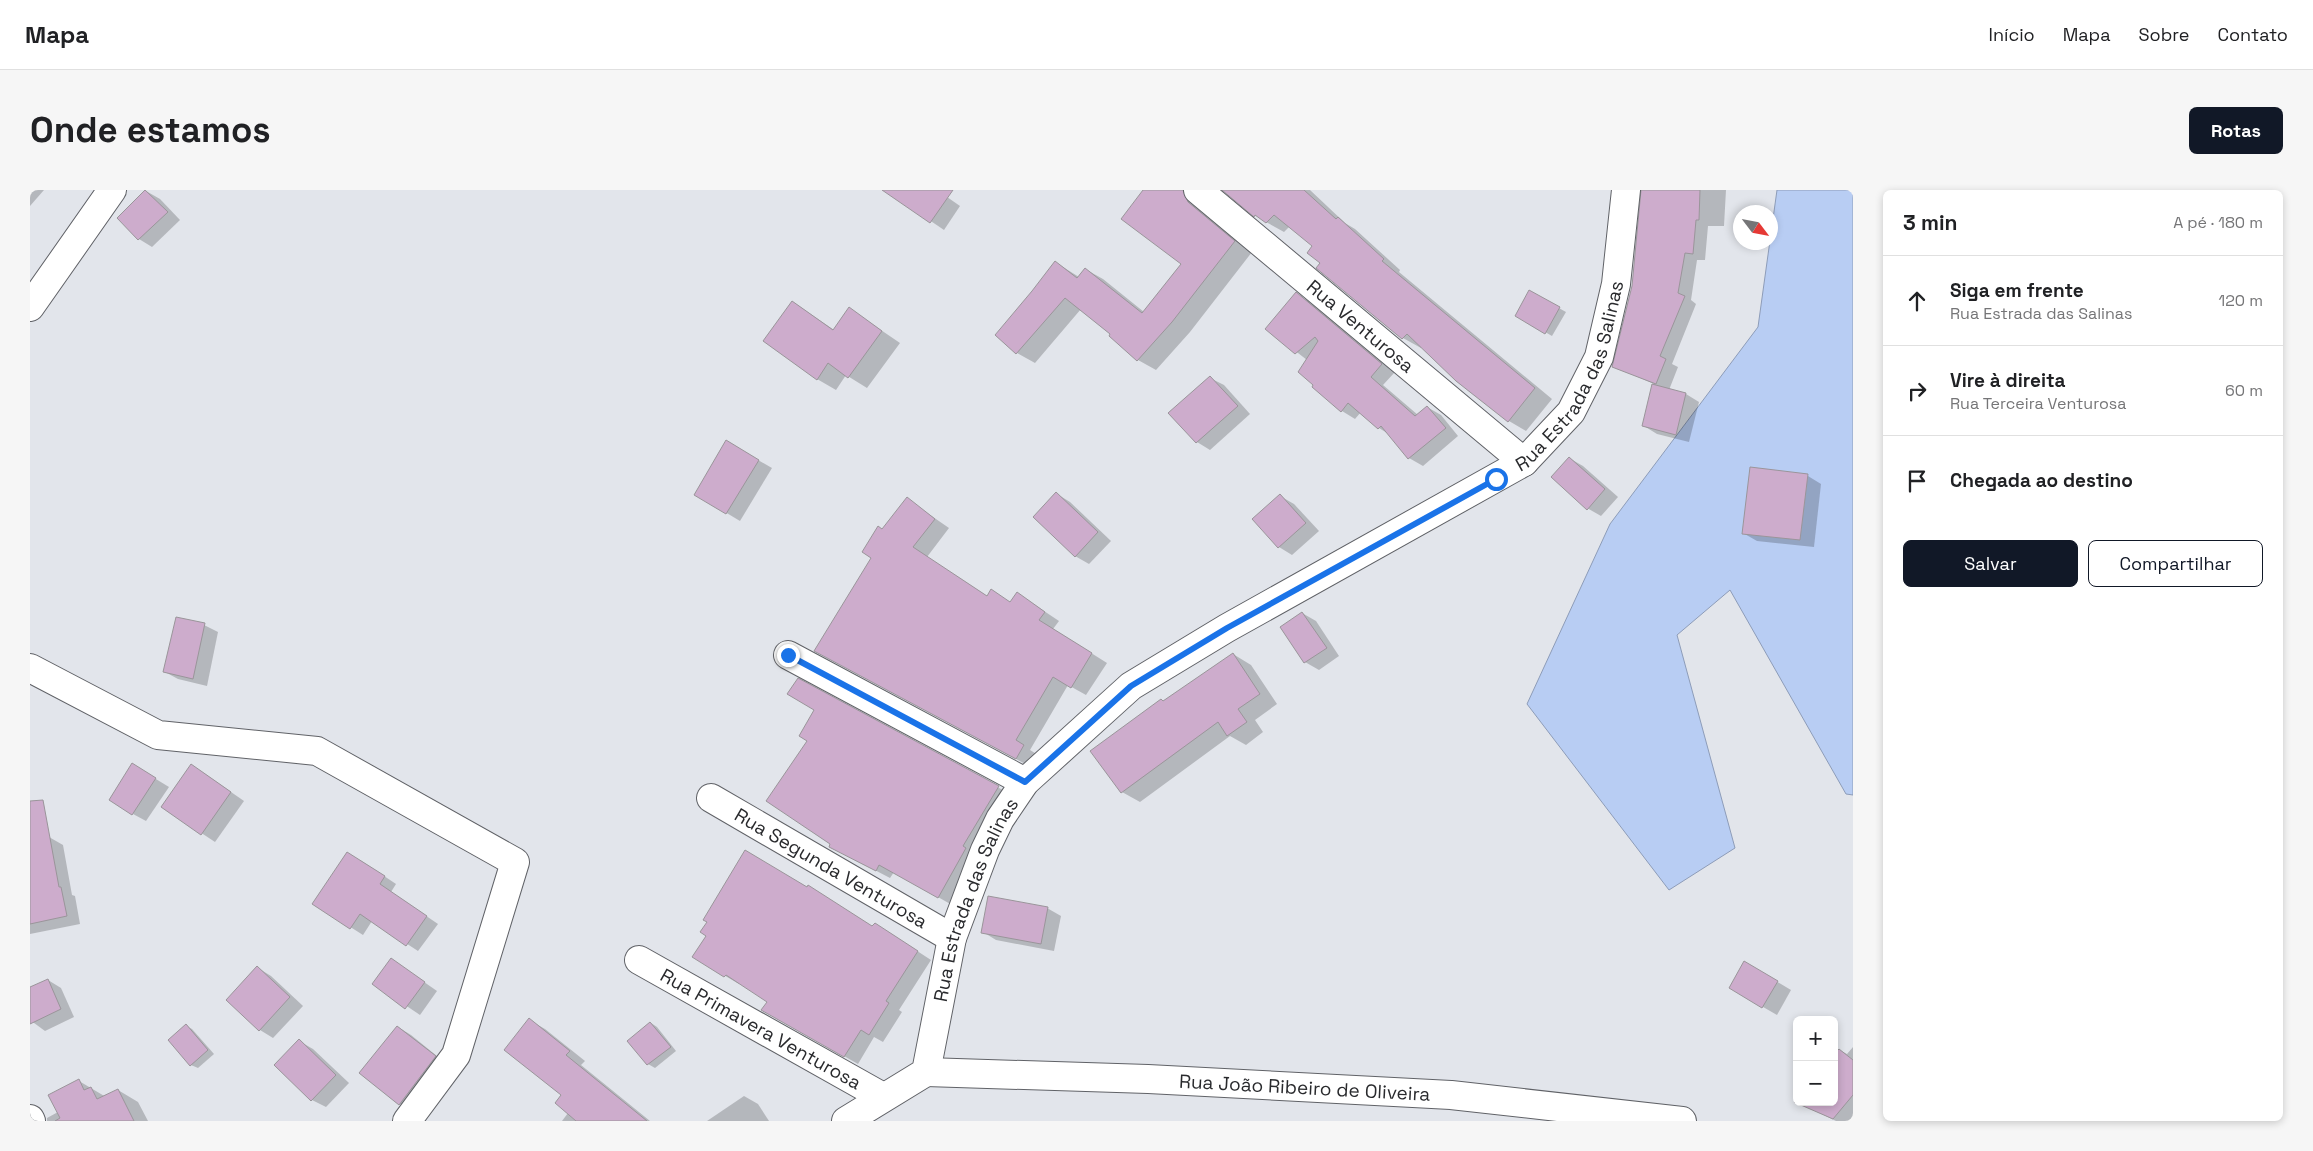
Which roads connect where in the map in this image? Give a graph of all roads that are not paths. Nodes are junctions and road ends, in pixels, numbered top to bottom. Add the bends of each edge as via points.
1 (112, 190) edge
2 (1198, 190) edge
3 (1626, 190) edge
4 (30, 307) edge
5 (1524, 462) junction
6 (788, 655) dead end
7 (30, 668) edge
8 (1025, 782) junction
9 (711, 798) dead end
10 (952, 938) junction
11 (639, 960) dead end
12 (926, 1072) junction
13 (883, 1097) junction
14 (407, 1121) edge
15 (846, 1121) edge
16 (1682, 1121) edge

1 - 4 street
2 - 5 street, Rua Venturosa
3 - 5 street, Rua Estrada das Salinas via 1616,284 1599,357 1571,412
5 - 8 street, Rua Estrada das Salinas via 1227,628 1131,686
6 - 8 street
7 - 14 street via 158,736 317,751 515,862 456,1055
8 - 10 street, Rua Estrada das Salinas via 996,827
9 - 10 street, Rua Segunda Venturosa
10 - 12 street, Rua Estrada das Salinas
11 - 13 street, Rua Primavera Venturosa
12 - 13 street
12 - 16 street, Rua João Ribeiro de Oliveira via 1451,1094
13 - 15 street

